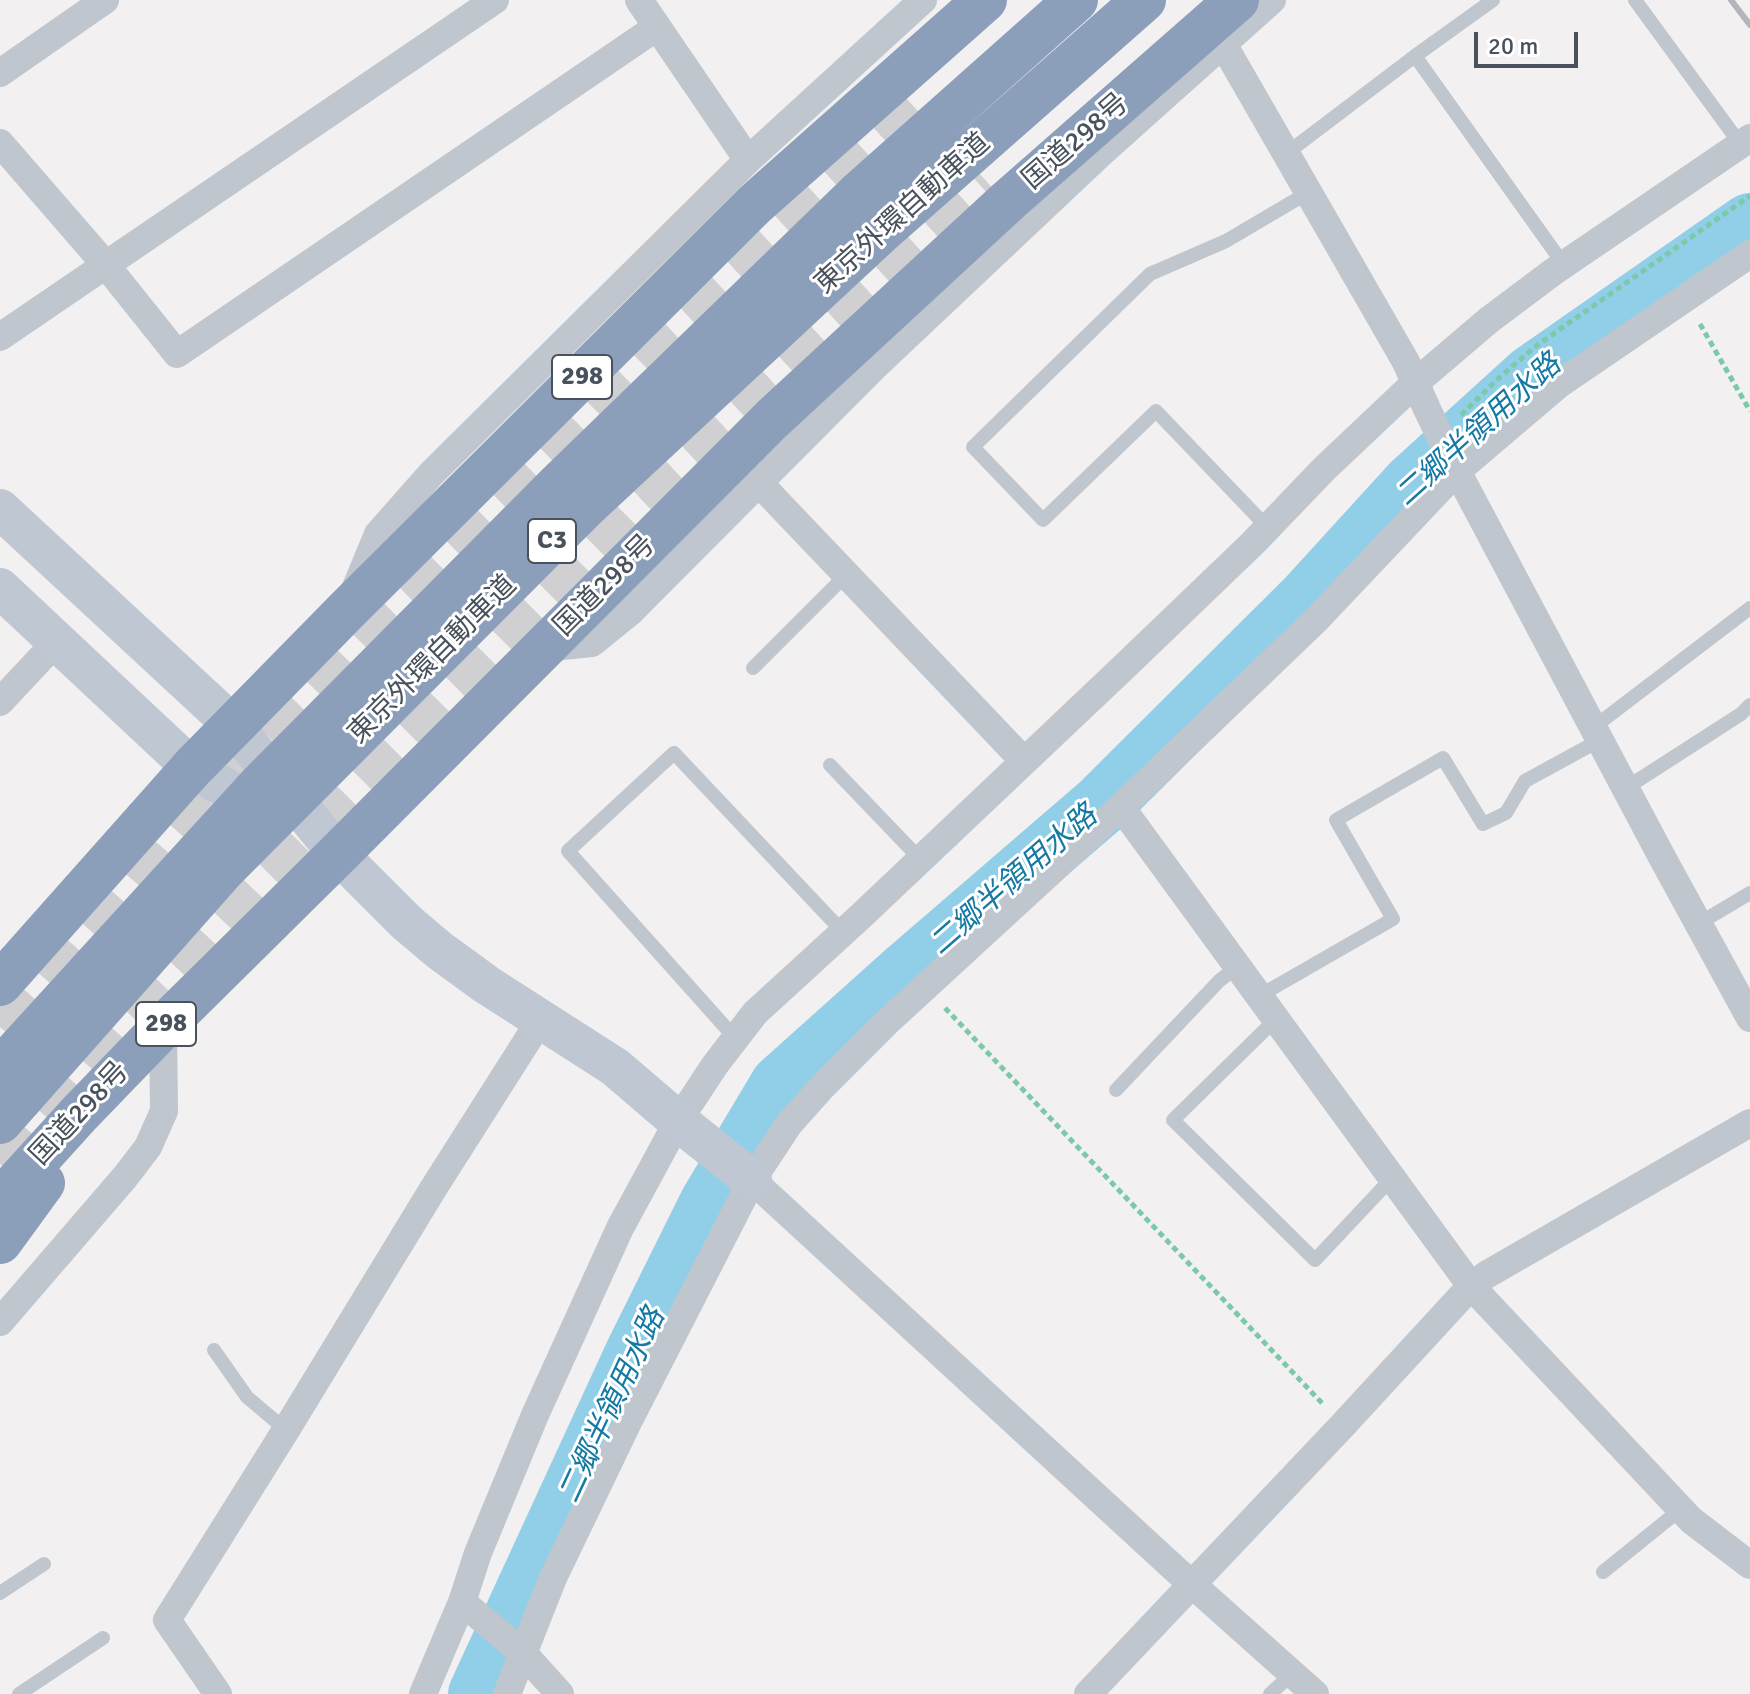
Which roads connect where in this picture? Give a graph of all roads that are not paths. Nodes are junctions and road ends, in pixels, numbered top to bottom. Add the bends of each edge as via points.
1 (105, 0) edge
2 (495, 0) edge
3 (639, 0) edge
4 (923, 0) edge
5 (985, 0) edge
6 (1036, 0) edge
7 (1076, 0) edge
8 (1144, 0) edge
9 (1197, 0) edge
10 (1237, 0) edge
11 (1272, 0) edge
12 (1493, 0) edge
13 (1635, 0) edge
14 (657, 27) junction
15 (1223, 44) junction
16 (1415, 56) junction
17 (0, 73) edge
18 (917, 105) tunnel mouth
19 (1745, 141) edge
20 (0, 143) edge
21 (1287, 153) junction
22 (748, 160) junction
23 (987, 182) tunnel mouth
24 (1309, 192) junction
25 (1750, 254) edge
26 (105, 264) junction
27 (1564, 265) junction
28 (0, 337) edge
29 (1421, 396) junction
30 (1457, 471) junction
31 (759, 483) junction
32 (0, 509) edge
33 (1268, 528) junction
34 (847, 574) junction
35 (0, 588) edge
36 (1750, 608) edge
37 (346, 611) junction
38 (57, 641) junction
39 (543, 648) junction
40 (753, 668) dead end
41 (0, 702) edge
42 (1750, 705) edge
43 (233, 725) junction
44 (1597, 734) junction
45 (1024, 761) junction
46 (830, 765) dead end
47 (192, 768) junction
48 (1626, 788) junction
49 (1121, 807) junction
50 (338, 854) junction
51 (921, 860) junction
52 (224, 869) junction
53 (1750, 893) edge
54 (1698, 924) junction
55 (843, 932) junction
56 (1238, 966) junction
57 (0, 984) edge
58 (1259, 996) junction
59 (1750, 1018) edge
60 (541, 1019) junction
61 (1276, 1019) junction
62 (163, 1027) junction
63 (735, 1038) junction
64 (0, 1070) edge
65 (1116, 1090) dead end
66 (678, 1121) junction
67 (0, 1122) edge
68 (1750, 1123) edge
69 (1392, 1178) junction
70 (752, 1180) junction
71 (0, 1201) edge
72 (0, 1242) edge
73 (1471, 1286) junction
74 (0, 1322) edge
75 (214, 1350) dead end
76 (286, 1430) junction
77 (1681, 1509) junction
78 (44, 1564) dead end
79 (1750, 1565) edge
80 (1603, 1572) dead end
81 (1191, 1584) junction
82 (0, 1593) edge
83 (462, 1602) junction
84 (103, 1638) dead end
85 (523, 1653) junction
86 (1292, 1674) junction
87 (19, 1694) edge
88 (218, 1694) edge
89 (423, 1694) edge
90 (507, 1694) edge
91 (560, 1694) edge
92 (1088, 1694) edge
93 (1270, 1694) edge
94 (1315, 1694) edge

1 - 17 street
2 - 26 street
3 - 14 street
4 - 22 street
5 - 37 highway, 298 via 755,204
6 - 18 highway
7 - 64 highway, 東京外環自動車道 / C3 via 858,194 556,487 259,786
8 - 52 highway, 東京外環自動車道 / C3 via 883,230 584,508
9 - 23 highway, 国道298号
10 - 39 highway, 国道298号 / 298 via 772,419
11 - 15 street
12 - 16 lane
13 - 19 lane
14 - 22 street
14 - 26 street via 177,354
15 - 21 street
15 - 31 street via 874,367
16 - 21 lane
16 - 27 lane
19 - 27 street
20 - 26 street
21 - 24 street
22 - 37 street via 431,474 378,534
24 - 29 street
24 - 33 lane via 1226,241 1150,274 973,447 1043,520 1156,411
25 - 30 street via 1558,385
26 - 28 street
27 - 29 street via 1489,320
29 - 30 street
29 - 33 street via 1324,469
30 - 44 street
30 - 49 street via 1316,620
31 - 34 street
31 - 39 street via 592,643
32 - 43 street
33 - 45 street
34 - 40 lane
34 - 45 street
35 - 38 street
36 - 44 lane
37 - 43 highway, 298
38 - 41 street
38 - 47 street
39 - 50 highway, 国道298号 / 298
42 - 48 lane
43 - 47 highway, 298
43 - 50 street
44 - 48 street
44 - 58 lane via 1525,781 1506,813 1483,824 1443,758 1336,820 1393,919
45 - 51 street
46 - 51 lane
47 - 50 street
47 - 57 highway, 298
48 - 54 street
49 - 56 street
49 - 70 street via 823,1086 789,1124
50 - 60 street via 439,950
50 - 62 highway, 国道298号 / 298
51 - 55 street
52 - 67 highway, 東京外環自動車道 / C3
52 - 72 highway via 43,1184
53 - 54 lane
54 - 59 street
55 - 63 street
55 - 63 lane via 674,753 568,851
56 - 58 street
56 - 65 lane
58 - 61 street
60 - 66 street via 615,1067
60 - 76 street
61 - 69 street
61 - 69 lane via 1173,1120 1315,1260
62 - 71 highway, 国道298号 / 298
62 - 74 street via 164,1111 148,1147
63 - 66 street
66 - 70 street
66 - 83 street via 620,1228 535,1415
68 - 73 street
69 - 73 street
70 - 81 street
70 - 85 street via 623,1431
73 - 77 street
73 - 81 street
75 - 76 lane via 247,1397
76 - 88 street via 167,1620
77 - 79 street
77 - 80 lane
78 - 82 lane
81 - 86 street
81 - 92 street
83 - 85 street
83 - 89 street
84 - 87 lane
85 - 90 street
85 - 91 street
86 - 93 lane
86 - 94 street

